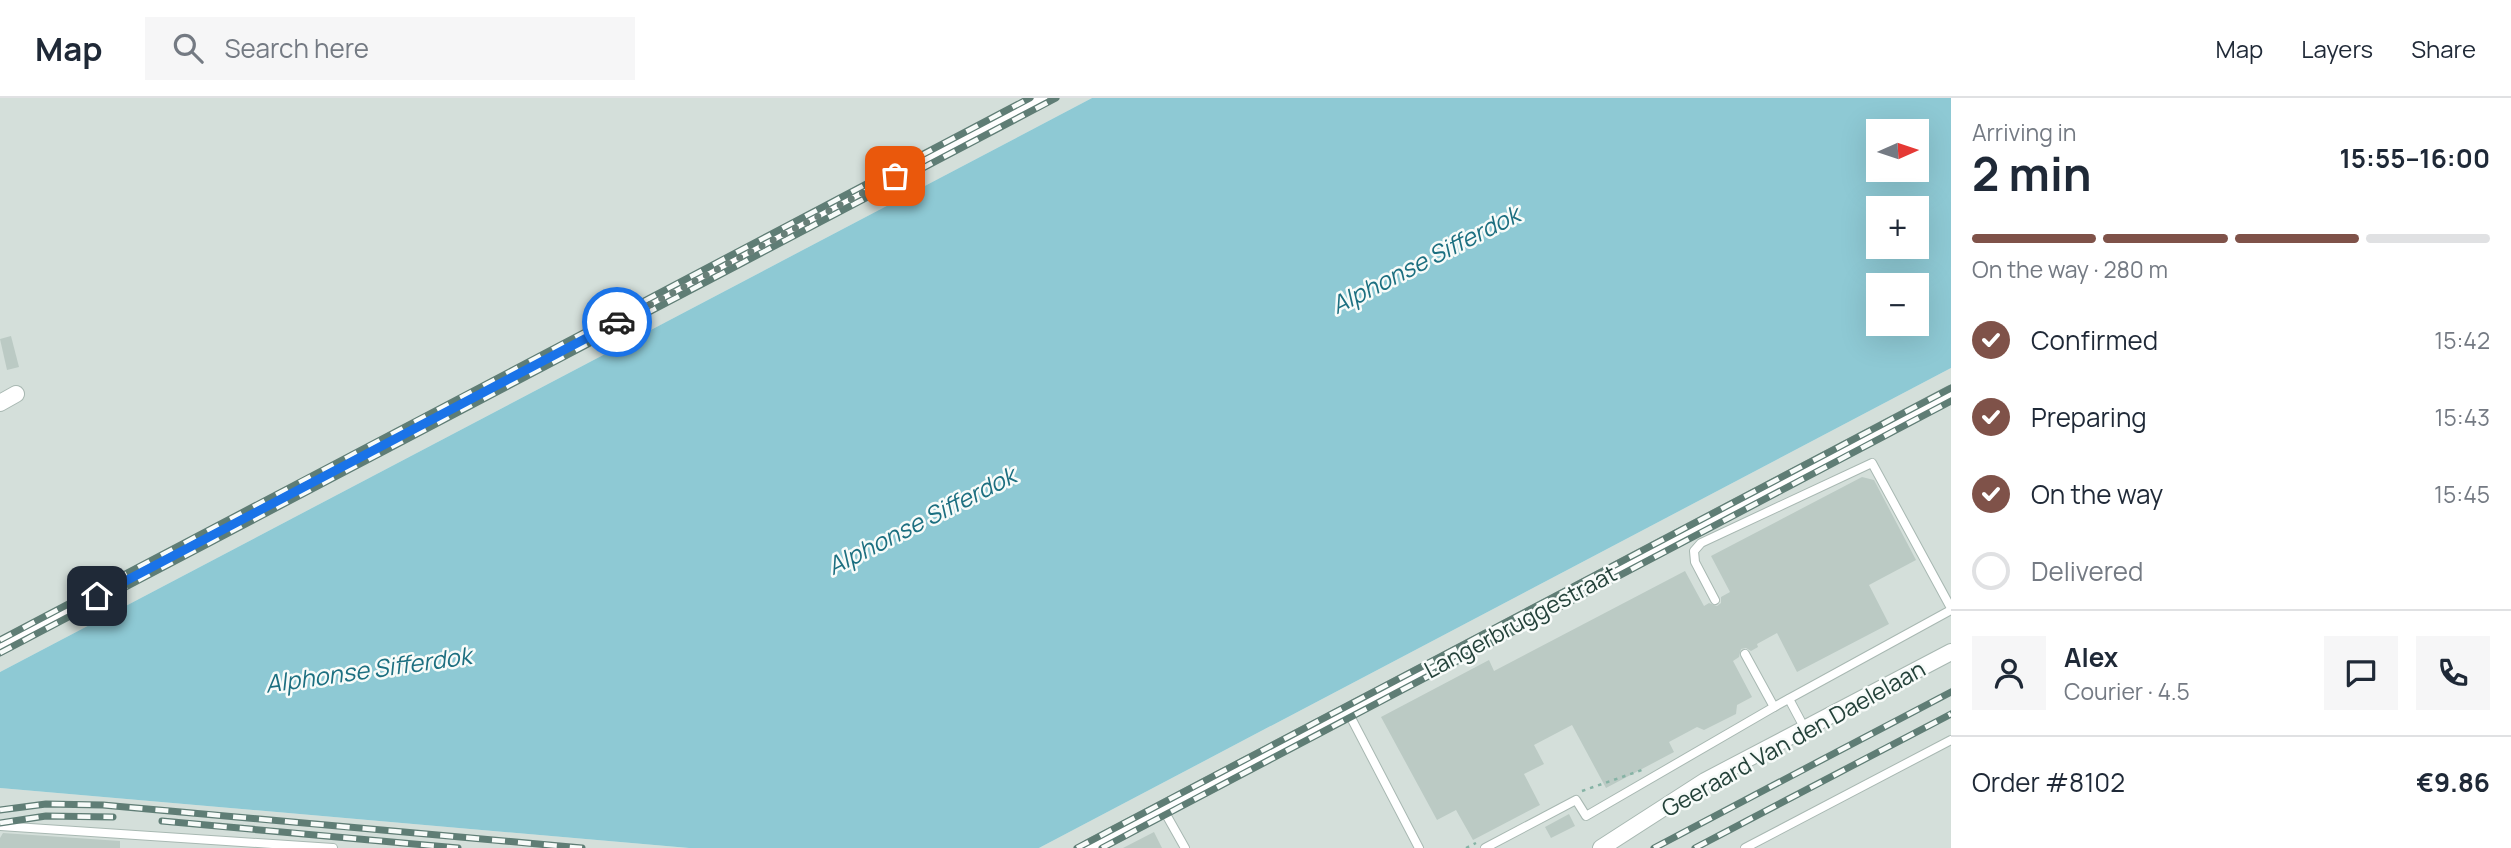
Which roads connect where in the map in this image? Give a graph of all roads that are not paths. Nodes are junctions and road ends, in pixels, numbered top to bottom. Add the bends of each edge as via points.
1 (1043, 98) edge
2 (16, 394) dead end
3 (1951, 394) edge
4 (0, 403) edge
5 (1715, 600) dead end
6 (1951, 609) edge
7 (0, 646) edge
8 (1951, 652) edge
9 (1745, 654) dead end
10 (1789, 699) junction
11 (1773, 707) junction
12 (1348, 712) junction
13 (1805, 729) junction
14 (1951, 740) edge
15 (1163, 809) junction
16 (0, 826) edge
17 (333, 848) edge
18 (1089, 848) edge
19 (1185, 848) edge
20 (1419, 848) edge
21 (1485, 848) edge
22 (1601, 848) edge
23 (1745, 848) edge

1 - 7 lane
2 - 4 street
3 - 12 street, Langerbruggestraat
5 - 6 lane via 1695,562 1693,551 1701,543 1872,463
6 - 10 lane
8 - 13 street, Geeraard Van den Daelelaan
9 - 11 lane
10 - 11 lane
10 - 13 lane
11 - 21 lane via 1586,816 1576,800
12 - 15 street, Langerbruggestraat
12 - 20 lane
13 - 22 street, Geeraard Van den Daelelaan via 1705,781
14 - 23 lane
15 - 18 street, Langerbruggestraat
15 - 19 lane
16 - 17 lane

